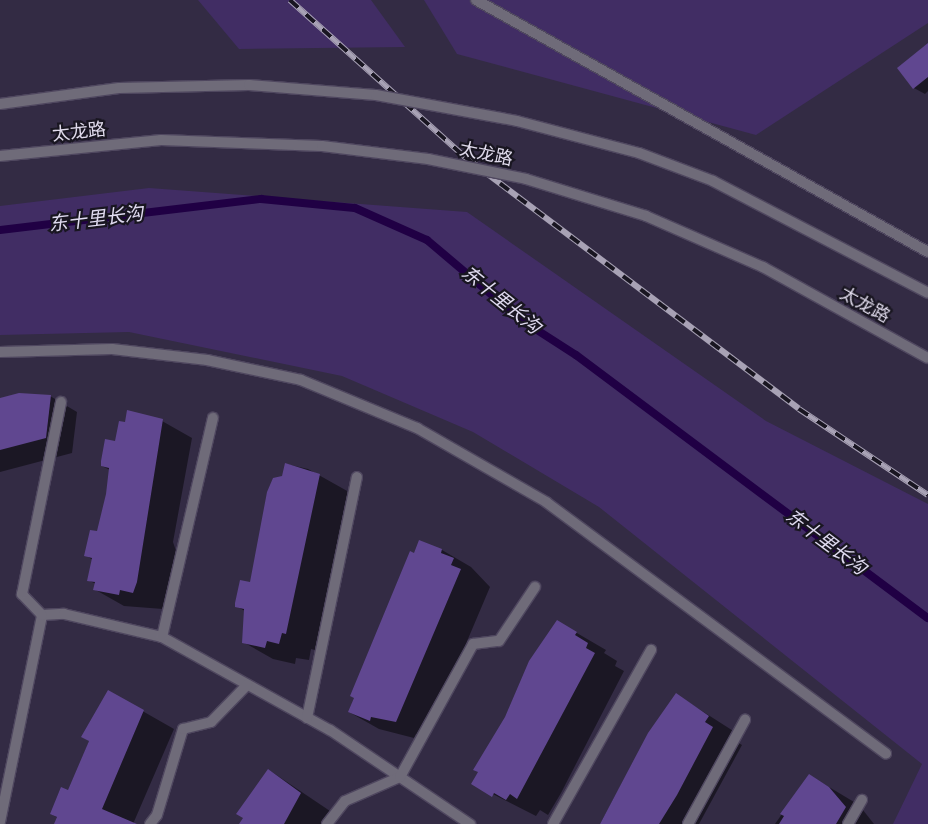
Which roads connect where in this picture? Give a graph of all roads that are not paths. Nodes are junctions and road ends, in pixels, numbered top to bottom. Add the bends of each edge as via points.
1 (476, 0) edge
2 (0, 104) edge
3 (0, 156) edge
4 (928, 252) edge
5 (928, 293) edge
6 (0, 352) edge
7 (928, 358) edge
8 (61, 402) dead end
9 (213, 418) dead end
10 (357, 478) dead end
11 (535, 587) dead end
12 (42, 615) junction
13 (162, 637) junction
14 (651, 650) dead end
15 (248, 684) junction
16 (307, 718) junction
17 (745, 720) dead end
18 (886, 754) dead end
19 (400, 777) junction
20 (862, 800) dead end
21 (157, 819) edge
22 (0, 822) edge
23 (150, 824) edge
24 (327, 824) edge
25 (470, 824) edge
26 (553, 824) edge
27 (688, 824) edge
28 (848, 824) edge

1 - 4 street
2 - 5 street, bridge via 119,88 249,85 376,95 518,121 639,153 713,181
3 - 7 street, 太龙路, bridge via 161,140 322,146 428,159 526,179 646,216 763,267
6 - 18 street via 112,349 207,360 301,380 417,428 546,502
8 - 12 street via 22,594
9 - 13 street
10 - 16 street
11 - 19 street via 498,641 473,644
12 - 13 street via 64,614
12 - 22 street
13 - 15 street
14 - 26 street
15 - 16 street
15 - 21 street via 211,722 183,729
16 - 19 street
17 - 27 street
19 - 24 street via 344,801
19 - 25 street
20 - 28 street
21 - 23 street

